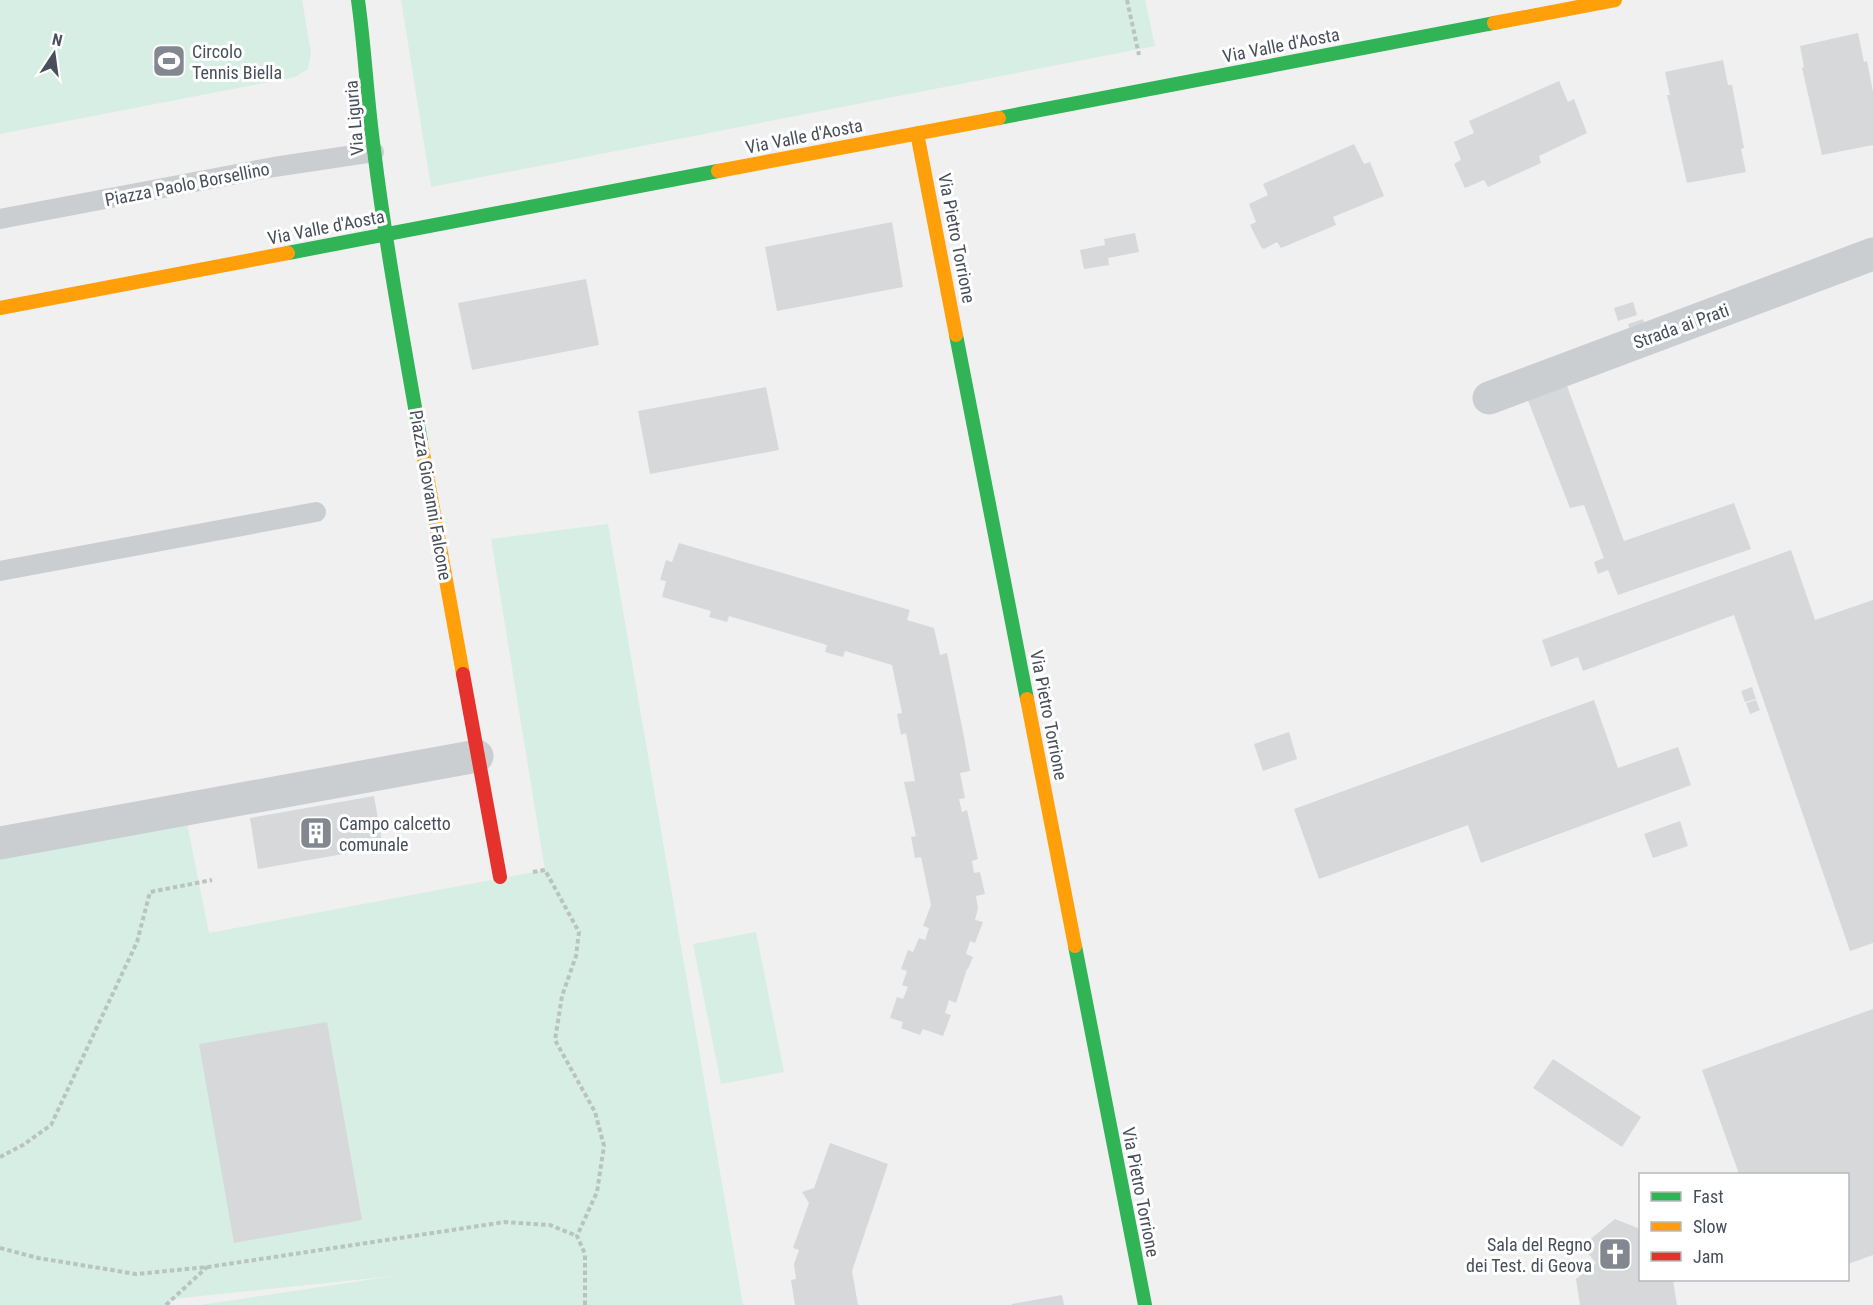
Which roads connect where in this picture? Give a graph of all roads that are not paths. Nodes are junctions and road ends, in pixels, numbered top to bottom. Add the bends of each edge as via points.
1 (358, 0) edge
2 (1601, 1) edge
3 (917, 132) junction
4 (374, 152) junction
5 (0, 219) edge
6 (388, 233) junction
7 (1873, 254) edge
8 (0, 308) edge
9 (1489, 398) dead end
10 (316, 512) dead end
11 (0, 571) edge
12 (477, 756) junction
13 (0, 843) edge
14 (500, 877) road end
15 (1145, 1305) edge

1 - 4 street, Via Liguria
2 - 3 street, Via Valle d'Aosta
3 - 6 street, Via Valle d'Aosta
3 - 15 street, Via Pietro Torrione
4 - 5 lane, Piazza Paolo Borsellino
4 - 6 street, Via Liguria
6 - 8 street, Via Valle d'Aosta
6 - 12 street, Piazza Giovanni Falcone via 391,272
7 - 9 street, Strada ai Prati
10 - 11 lane
12 - 13 street
12 - 14 street, Piazza Giovanni Falcone

